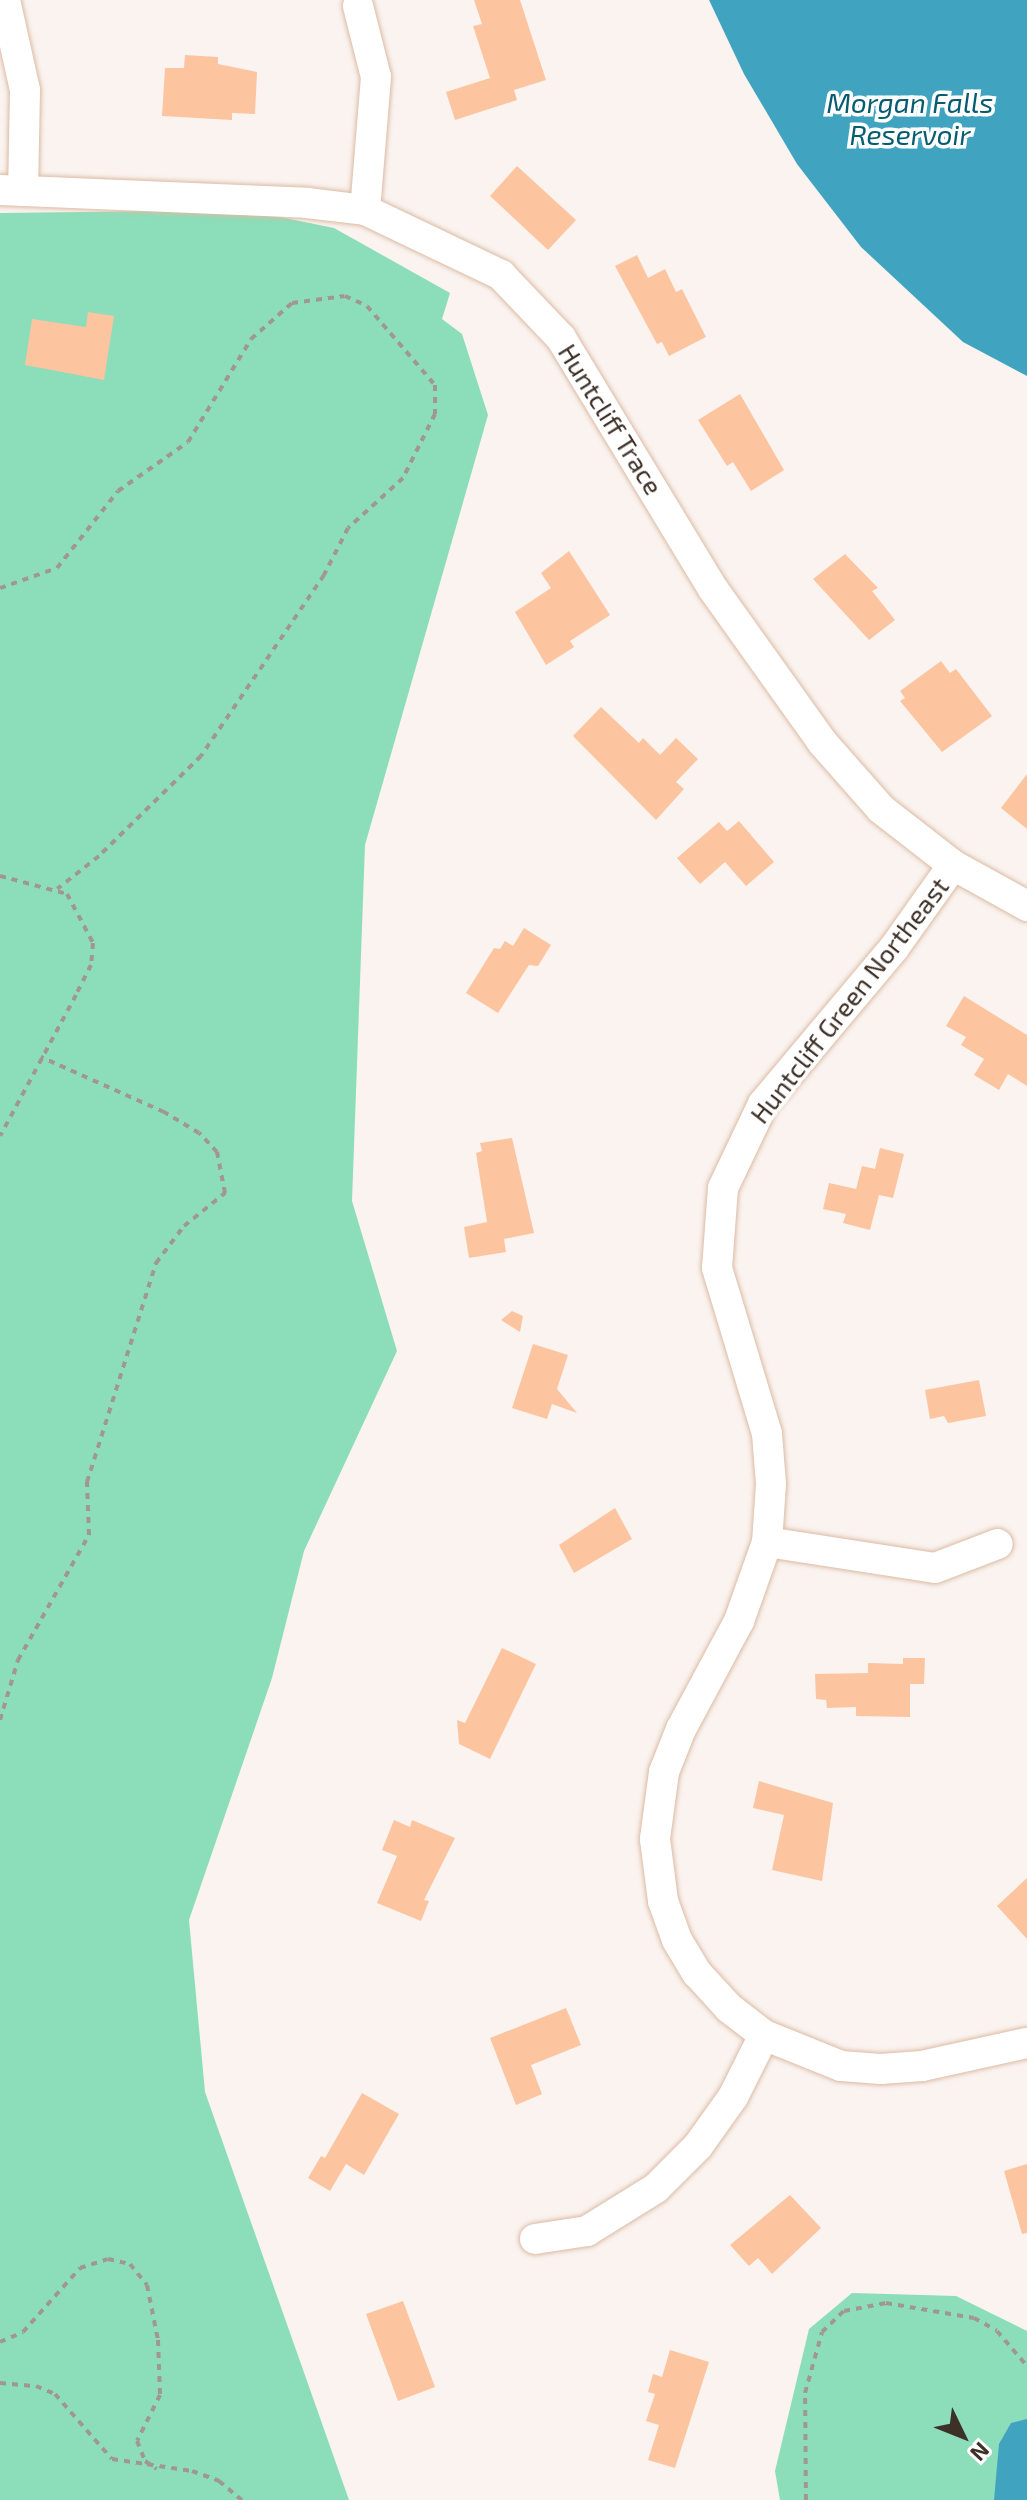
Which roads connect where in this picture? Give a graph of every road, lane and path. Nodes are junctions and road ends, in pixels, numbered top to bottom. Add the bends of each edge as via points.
1 (5, 0) edge
2 (358, 6) dead end
3 (12, 191) edge
4 (365, 210) junction
5 (0, 588) edge
6 (953, 865) junction
7 (0, 876) edge
8 (57, 889) junction
9 (1027, 906) edge
10 (41, 1057) junction
11 (0, 1136) edge
12 (767, 1542) junction
13 (998, 1544) dead end
14 (0, 1720) edge
15 (764, 2035) junction
16 (1027, 2043) edge
17 (535, 2239) dead end
18 (0, 2342) edge
19 (1027, 2366) edge
20 (0, 2383) edge
21 (157, 2469) junction
22 (242, 2500) edge
23 (806, 2500) edge

1 - 3 street via 25,90
2 - 4 street via 376,77
3 - 4 street, Huntcliff Trace
4 - 6 street, Huntcliff Trace via 501,275 561,338 601,396 713,589 822,742 881,809
5 - 8 path via 57,568 118,491 188,442 251,339 292,303 345,296 367,306 435,385 435,414 403,478 348,528 324,575 201,756
6 - 9 street, Huntcliff Trace
6 - 12 street, Huntcliff Green Northeast via 894,948 763,1104 723,1188 717,1268 767,1434
7 - 8 path
8 - 10 path via 67,894 93,943 91,965
10 - 11 path
10 - 14 path via 199,1133 217,1152 225,1193 184,1226 156,1263 87,1482 89,1535 18,1660
12 - 13 street via 935,1568
12 - 15 street, Huntcliff Green Northeast via 739,1621 664,1772 655,1839 663,1901 677,1940 707,1985
15 - 16 street, Huntcliff Green Northeast via 804,2056 881,2069 922,2066
15 - 17 street via 733,2097 698,2146 656,2188 587,2231
18 - 21 path via 23,2332 80,2268 108,2259 130,2264 147,2285 158,2340 160,2395 137,2441 145,2461
19 - 23 path via 997,2331 974,2318 886,2303 844,2311 822,2332 805,2393
20 - 21 path via 36,2386 55,2394 101,2453
21 - 22 path via 192,2471 219,2481

